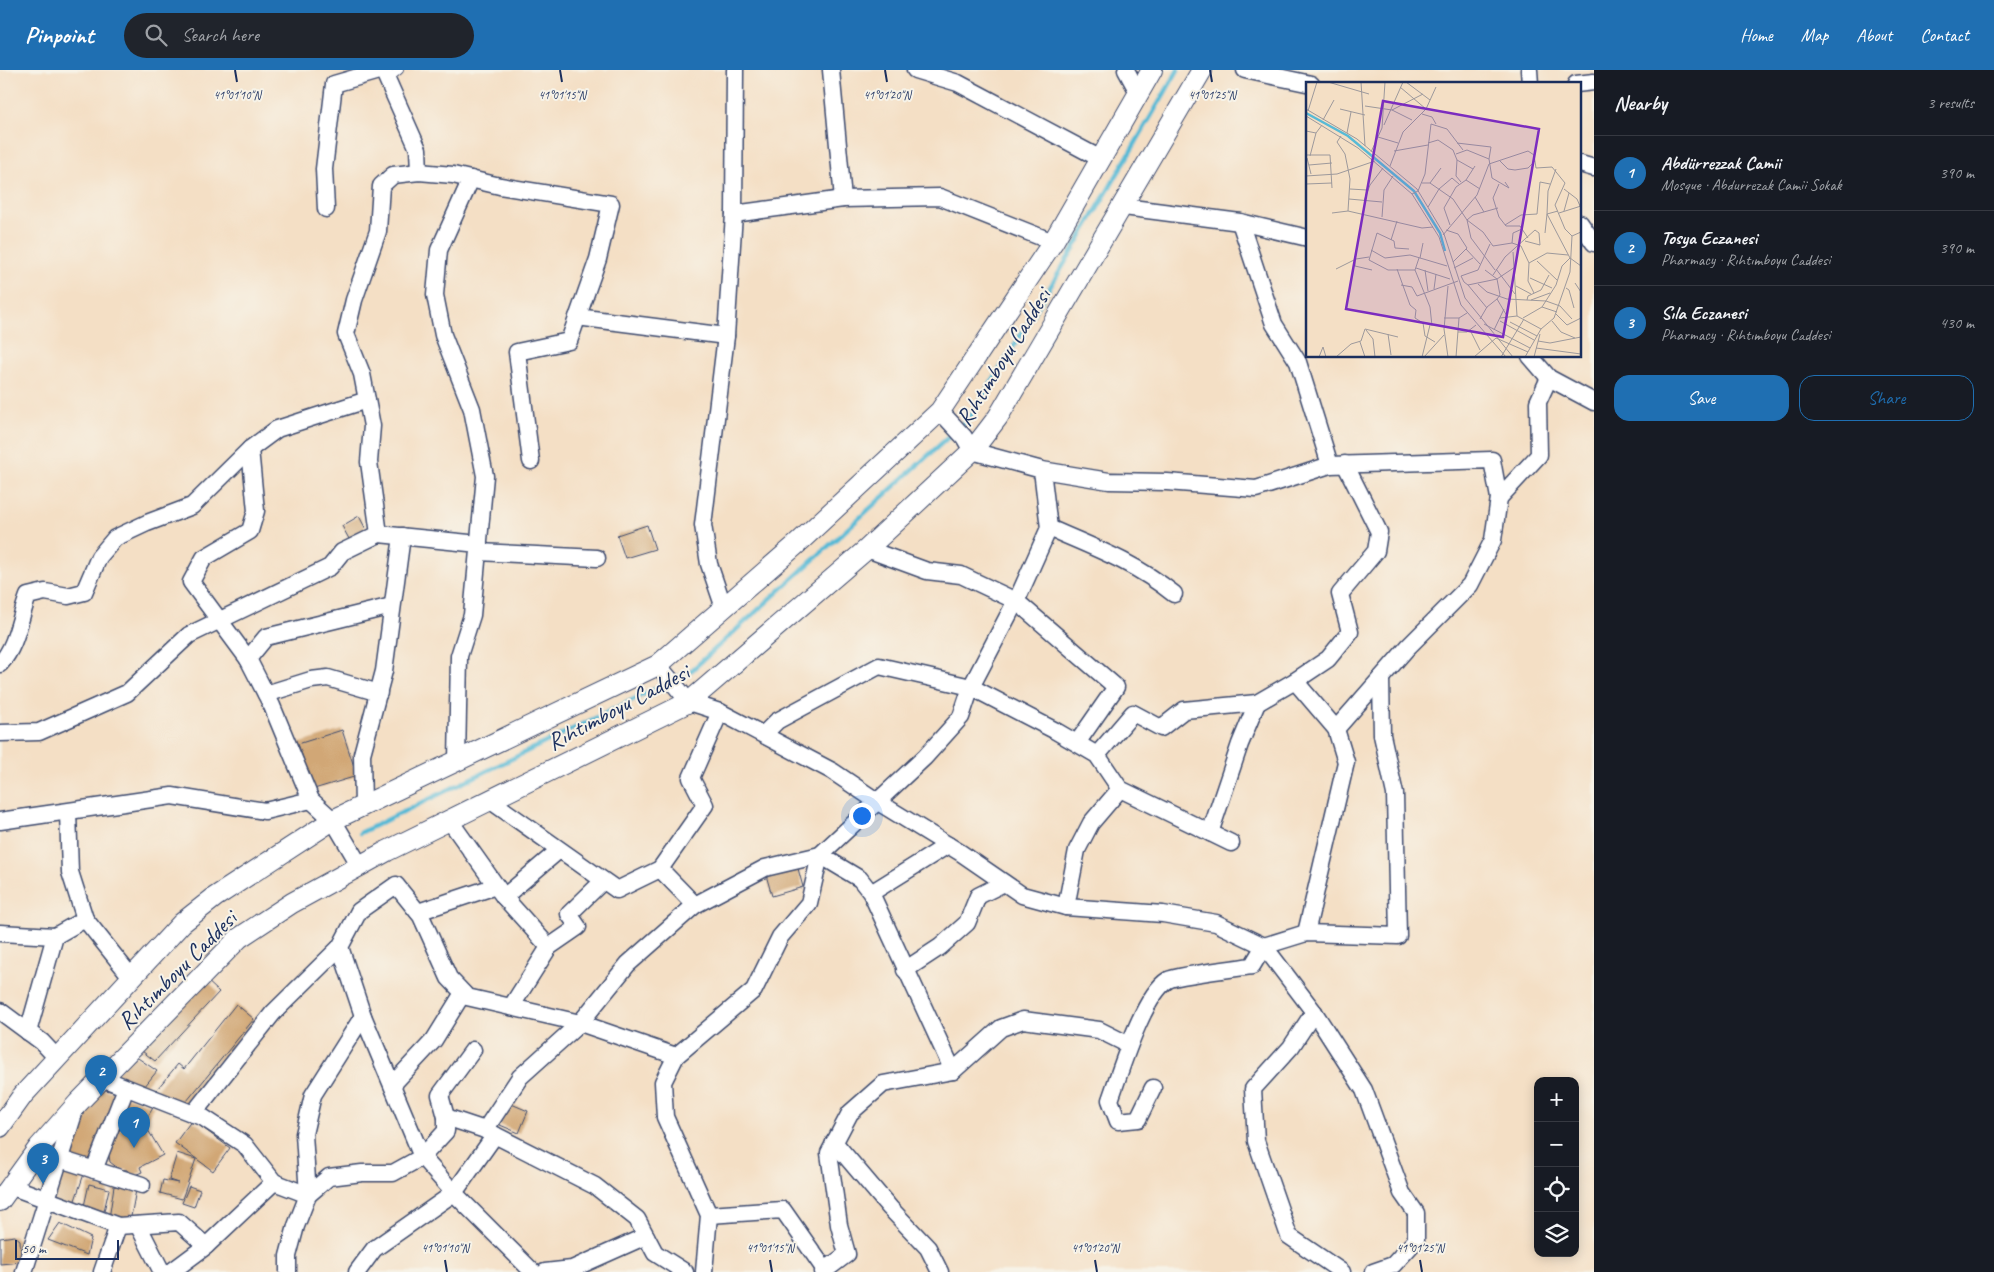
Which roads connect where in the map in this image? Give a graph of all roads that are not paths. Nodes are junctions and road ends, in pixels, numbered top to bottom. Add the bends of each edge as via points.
1 (735, 70) edge
2 (831, 70) edge
3 (915, 70) edge
4 (1126, 70) edge
5 (1152, 70) edge
6 (1202, 70) edge
7 (1245, 70) edge
8 (388, 72) edge
9 (1306, 83) edge
10 (1138, 94) junction
11 (1101, 159) junction
12 (419, 172) junction
13 (471, 179) junction
14 (843, 199) junction
15 (1124, 206) junction
16 (326, 209) dead end
17 (734, 214) junction
18 (1240, 222) junction
19 (1582, 226) edge
20 (1306, 233) edge
21 (1053, 242) junction
22 (1594, 243) edge
23 (578, 317) junction
24 (726, 336) junction
25 (1532, 358) edge
26 (1549, 378) junction
27 (367, 400) junction
28 (1594, 402) edge
29 (944, 416) junction
30 (968, 444) junction
31 (250, 449) junction
32 (531, 461) dead end
33 (1338, 464) junction
34 (1042, 470) junction
35 (1499, 498) junction
36 (1049, 528) junction
37 (379, 534) junction
38 (402, 536) junction
39 (479, 548) junction
40 (867, 549) junction
41 (597, 558) dead end
42 (1174, 594) dead end
43 (1016, 601) junction
44 (392, 606) junction
45 (724, 608) junction
46 (219, 619) junction
47 (248, 659) junction
48 (0, 664) edge
49 (0, 669) edge
50 (661, 669) junction
51 (1381, 678) junction
52 (1296, 681) junction
53 (970, 687) junction
54 (379, 693) junction
55 (266, 694) junction
56 (684, 696) junction
57 (1257, 703) junction
58 (720, 712) junction
59 (1336, 729) junction
60 (0, 733) edge
61 (764, 734) junction
62 (1077, 743) junction
63 (1097, 755) junction
64 (457, 761) junction
65 (1120, 789) junction
66 (311, 800) junction
67 (491, 801) junction
68 (878, 802) junction
69 (363, 806) junction
70 (68, 812) junction
71 (332, 820) junction
72 (450, 820) junction
73 (0, 821) edge
74 (1210, 833) junction
75 (1231, 843) dead end
76 (948, 845) junction
77 (558, 851) junction
78 (820, 855) junction
79 (360, 866) junction
80 (660, 870) junction
81 (604, 881) junction
82 (1004, 883) junction
83 (500, 891) junction
84 (871, 893) junction
85 (695, 905) junction
86 (1066, 907) junction
87 (418, 912) junction
88 (85, 918) junction
89 (0, 932) edge
90 (1306, 934) junction
91 (55, 936) junction
92 (550, 946) junction
93 (1264, 946) junction
94 (340, 947) junction
95 (905, 970) junction
96 (132, 978) junction
97 (463, 992) junction
98 (510, 1007) junction
99 (1314, 1012) junction
100 (363, 1016) junction
101 (2, 1017) edge
102 (580, 1023) junction
103 (28, 1032) junction
104 (1129, 1045) junction
105 (473, 1050) dead end
106 (676, 1056) junction
107 (58, 1058) junction
108 (952, 1071) junction
109 (102, 1078) junction
110 (393, 1084) junction
111 (126, 1088) junction
112 (1154, 1088) dead end
113 (78, 1103) junction
114 (193, 1114) junction
115 (446, 1117) junction
116 (0, 1127) edge
117 (490, 1133) junction
118 (834, 1142) junction
119 (422, 1156) junction
120 (60, 1159) junction
121 (94, 1170) junction
122 (274, 1182) junction
123 (142, 1185) dead end
124 (454, 1193) junction
125 (5, 1194) edge
126 (308, 1196) junction
127 (47, 1200) junction
128 (709, 1215) junction
129 (138, 1225) junction
130 (118, 1226) junction
131 (646, 1236) junction
132 (206, 1246) junction
133 (824, 1271) edge
134 (26, 1272) edge
135 (102, 1272) edge
136 (162, 1272) edge
137 (171, 1272) edge
138 (288, 1272) edge
139 (357, 1272) edge
140 (533, 1272) edge
141 (545, 1272) edge
142 (685, 1272) edge
143 (704, 1272) edge
144 (940, 1272) edge
145 (1342, 1272) edge
146 (1374, 1272) edge

1 - 17 street
2 - 14 street
3 - 11 street via 958,83
4 - 10 street
5 - 10 street
6 - 15 street, Rıhtımboyu Caddesi
7 - 9 street
8 - 12 street via 418,149
8 - 16 street via 334,84 324,169
10 - 11 street
11 - 21 street
12 - 13 street via 453,174
12 - 27 street via 393,175 381,186 378,231 346,334 362,374
13 - 23 street via 611,204 598,259
13 - 39 street via 439,250 434,295 443,335 472,409 485,476
14 - 17 street
14 - 21 street via 940,198
15 - 18 street
15 - 30 street, Rıhtımboyu Caddesi via 998,418
17 - 24 street
18 - 20 street
18 - 33 street via 1274,324 1298,362
19 - 22 street
21 - 29 street
23 - 24 street
23 - 32 street via 569,341 517,352
24 - 45 street via 703,525 709,564
25 - 26 street
26 - 28 street
26 - 35 street via 1538,402 1540,455
27 - 31 street via 277,429
27 - 37 street via 372,426 369,462
29 - 30 street
29 - 45 street
30 - 34 street
30 - 40 street, Rıhtımboyu Caddesi
31 - 46 street via 256,511 250,531 204,558 191,582
31 - 48 street via 192,506 115,538 99,557 84,592 68,596 45,592 28,596 14,645
33 - 34 street via 1256,489 1167,482 1109,482
33 - 35 street via 1492,460
33 - 52 street via 1379,532 1376,551 1340,594 1350,632 1328,659
34 - 36 street
35 - 51 street via 1493,540 1470,584
36 - 42 street via 1149,574
36 - 43 street
37 - 38 street
37 - 46 street via 342,552 330,567
38 - 39 street
38 - 44 street
39 - 41 street
39 - 64 street via 472,614 459,656
40 - 43 street via 927,571 961,575
40 - 56 street, Rıhtımboyu Caddesi
43 - 53 street
43 - 62 street via 1116,686
44 - 47 street via 266,637
44 - 54 street
45 - 50 street
46 - 47 street
46 - 60 street via 188,635 127,693 39,732
47 - 55 street
48 - 49 street
50 - 56 street
50 - 64 street
51 - 59 street
51 - 90 street via 1382,735 1395,794 1398,936
52 - 57 street
52 - 59 street
53 - 61 street via 879,666 777,721
53 - 62 street
53 - 68 street via 961,717
54 - 55 street via 328,678
54 - 69 street via 362,754
55 - 66 street
56 - 58 street
56 - 67 street, Rıhtımboyu Caddesi
57 - 63 street via 1184,710 1162,728 1133,713
57 - 74 street
58 - 61 street
58 - 80 street via 690,778 705,804
59 - 90 street via 1346,762
61 - 68 street via 832,771
62 - 63 street
63 - 65 street
64 - 69 street
65 - 74 street
65 - 86 street via 1092,823 1077,850
66 - 70 street via 265,811 172,796
66 - 71 street
67 - 72 street, Rıhtımboyu Caddesi
67 - 77 street
68 - 76 street
68 - 78 street
69 - 71 street
70 - 73 street
70 - 88 street via 70,872
71 - 79 street
71 - 96 street via 214,897 182,923
72 - 79 street, Rıhtımboyu Caddesi
72 - 83 street
74 - 75 street
76 - 82 street
76 - 84 street
77 - 81 street
77 - 83 street
78 - 84 street via 860,879
78 - 85 street via 766,868
78 - 106 street via 809,903 780,937 754,990
79 - 109 street, Rıhtımboyu Caddesi via 292,903 239,938
80 - 81 street via 617,890
80 - 85 street
81 - 92 street via 569,914 578,927
82 - 86 street via 1022,895
82 - 95 street via 978,896 968,923
83 - 87 street
83 - 92 street
84 - 95 street
85 - 102 street via 628,964
86 - 93 street via 1163,914 1216,923
87 - 94 street via 396,885 359,911
87 - 97 street via 449,978
88 - 91 street
88 - 96 street
89 - 91 street
90 - 93 street
91 - 103 street
92 - 98 street
93 - 99 street
93 - 104 street via 1252,966 1169,980 1149,1002
94 - 100 street
94 - 114 street via 273,1013
95 - 108 street
96 - 107 street
97 - 98 street via 467,997
97 - 110 street via 434,1040
98 - 102 street
99 - 145 street via 1291,1047 1253,1089 1256,1140 1289,1236
99 - 146 street via 1364,1090 1402,1194 1416,1213 1416,1240 1393,1265
100 - 110 street
100 - 126 street via 313,1095 304,1134
101 - 103 street
102 - 106 street
102 - 117 street via 520,1076
103 - 107 street
104 - 108 street via 1099,1030 1023,1020 1001,1028
104 - 112 street via 1110,1100 1118,1121 1138,1119
105 - 115 street via 440,1095
106 - 128 street via 663,1082 665,1117
107 - 116 street
108 - 118 street via 883,1084 850,1113
109 - 111 street
109 - 113 street, Rıhtımboyu Caddesi
110 - 119 street
111 - 114 street
111 - 121 street
113 - 120 street
113 - 125 street, Rıhtımboyu Caddesi via 39,1147
114 - 122 street via 246,1145
115 - 117 street
115 - 119 street via 446,1131
117 - 124 street
117 - 131 street via 595,1186 637,1219
118 - 133 street via 829,1153 839,1225 847,1254
118 - 144 street via 928,1248
119 - 124 street
119 - 126 street via 393,1173 362,1172 329,1178
120 - 121 street
120 - 127 street
121 - 123 street
122 - 126 street
122 - 132 street
124 - 139 street via 374,1249
124 - 140 street
125 - 127 street
126 - 138 street via 288,1256
127 - 130 street
127 - 134 street
128 - 133 street via 783,1210
128 - 143 street
129 - 130 street
129 - 132 street via 179,1222
129 - 136 street
130 - 135 street
131 - 141 street via 572,1269
131 - 142 street via 655,1253
132 - 137 street

